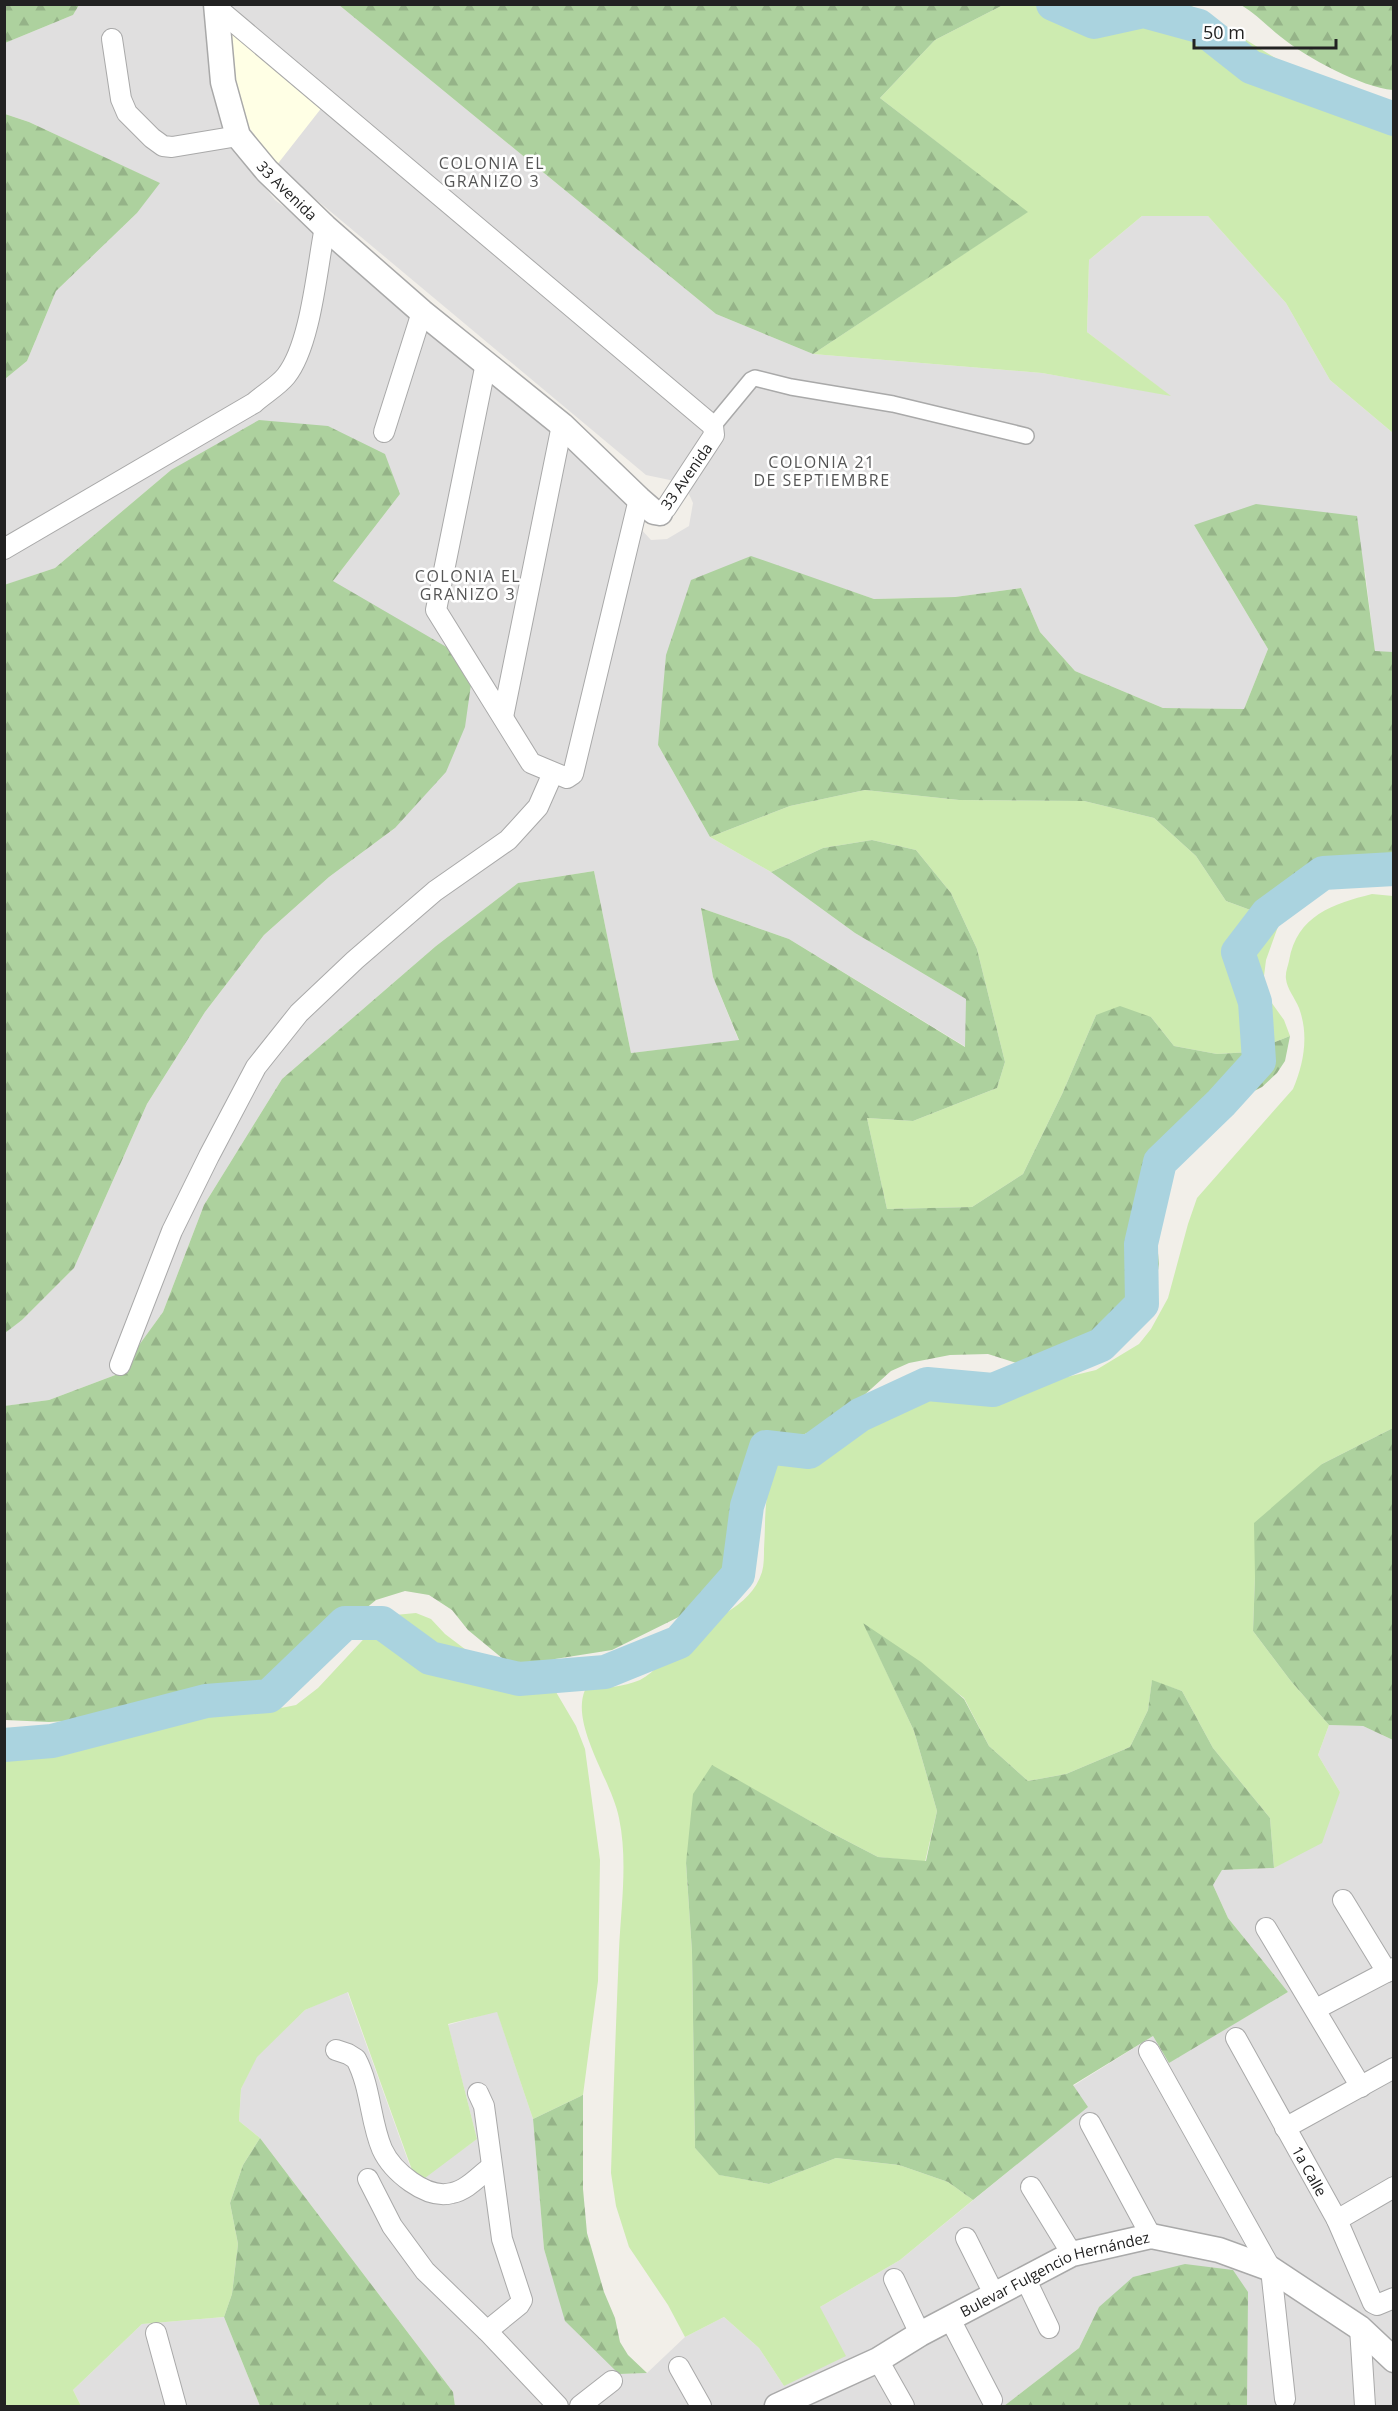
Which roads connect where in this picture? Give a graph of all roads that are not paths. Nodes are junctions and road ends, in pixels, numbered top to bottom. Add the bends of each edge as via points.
1 (216, 6) edge
2 (112, 39) dead end
3 (238, 136) junction
4 (325, 227) junction
5 (422, 312) junction
6 (486, 363) junction
7 (562, 425) junction
8 (713, 426) junction
9 (384, 432) dead end
10 (1026, 436) dead end
11 (639, 499) junction
12 (660, 513) joint
13 (4, 549) edge
14 (503, 717) junction
15 (553, 773) junction
16 (120, 1365) dead end
17 (1343, 1900) dead end
18 (1266, 1928) dead end
19 (1390, 1970) edge
20 (1316, 2009) junction
21 (1236, 2038) dead end
22 (336, 2050) dead end
23 (1149, 2051) dead end
24 (1394, 2067) edge
25 (1360, 2087) junction
26 (478, 2093) dead end
27 (1089, 2123) dead end
28 (1285, 2128) junction
29 (491, 2167) junction
30 (368, 2179) dead end
31 (1031, 2187) dead end
32 (1394, 2187) edge
33 (1337, 2220) junction
34 (1151, 2236) junction
35 (966, 2238) dead end
36 (1072, 2254) junction
37 (1271, 2269) junction
38 (894, 2279) dead end
39 (1026, 2280) junction
40 (996, 2296) junction
41 (1385, 2301) edge
42 (950, 2319) junction
43 (1049, 2328) dead end
44 (1360, 2328) junction
45 (487, 2331) junction
46 (156, 2333) dead end
47 (920, 2334) junction
48 (878, 2360) junction
49 (1394, 2360) edge
50 (679, 2367) dead end
51 (612, 2381) dead end
52 (1284, 2399) dead end
53 (805, 2400) edge
54 (992, 2400) dead end
55 (176, 2406) edge
56 (558, 2406) edge
57 (580, 2406) edge
58 (701, 2406) edge
59 (777, 2406) edge
60 (904, 2406) edge
61 (1365, 2406) edge

1 - 3 street, 33 Avenida via 223,82
1 - 8 street, 33 Avenida
2 - 3 street via 126,113 152,138 172,147
3 - 4 street, 33 Avenida via 267,171
4 - 5 street, 33 Avenida
4 - 13 street via 306,333 286,377 254,403
5 - 6 street, 33 Avenida
5 - 9 street
6 - 7 street, 33 Avenida
6 - 14 street via 436,610
7 - 11 street, 33 Avenida
7 - 14 street
8 - 10 street via 755,378 893,404
8 - 12 street, 33 Avenida via 714,435
11 - 12 street, 33 Avenida via 654,513
11 - 15 street via 573,774 567,778
14 - 15 street via 531,763
15 - 16 street via 538,807 508,840 435,891 355,960 299,1013 256,1068 172,1231
17 - 19 street
18 - 20 street
19 - 20 street
20 - 25 street
21 - 28 street, 1a Calle
22 - 29 street via 356,2059 383,2150 406,2178 426,2191 444,2195 466,2187
23 - 37 street
24 - 25 street
25 - 28 street
26 - 29 street via 484,2106
27 - 34 street
28 - 33 street, 1a Calle
29 - 45 street via 502,2239 522,2300
30 - 45 street via 392,2226 425,2271
31 - 36 street
32 - 33 street
33 - 41 street, 1a Calle via 1373,2303
34 - 36 street, Bulevar Fulgencio Hernández
34 - 37 street, Bulevar Fulgencio Hernández via 1219,2250
35 - 40 street
36 - 39 street, Bulevar Fulgencio Hernández
37 - 44 street, Bulevar Fulgencio Hernández
37 - 52 street
38 - 47 street
39 - 40 street, Bulevar Fulgencio Hernández
39 - 43 street
40 - 42 street, Bulevar Fulgencio Hernández
42 - 47 street, Bulevar Fulgencio Hernández
42 - 54 street
44 - 49 street, Bulevar Fulgencio Hernández
44 - 61 street
45 - 56 street
46 - 55 street
47 - 48 street, Bulevar Fulgencio Hernández
48 - 53 street, Bulevar Fulgencio Hernández
48 - 60 street
50 - 58 street
51 - 57 street
53 - 59 street, Bulevar Fulgencio Hernández

